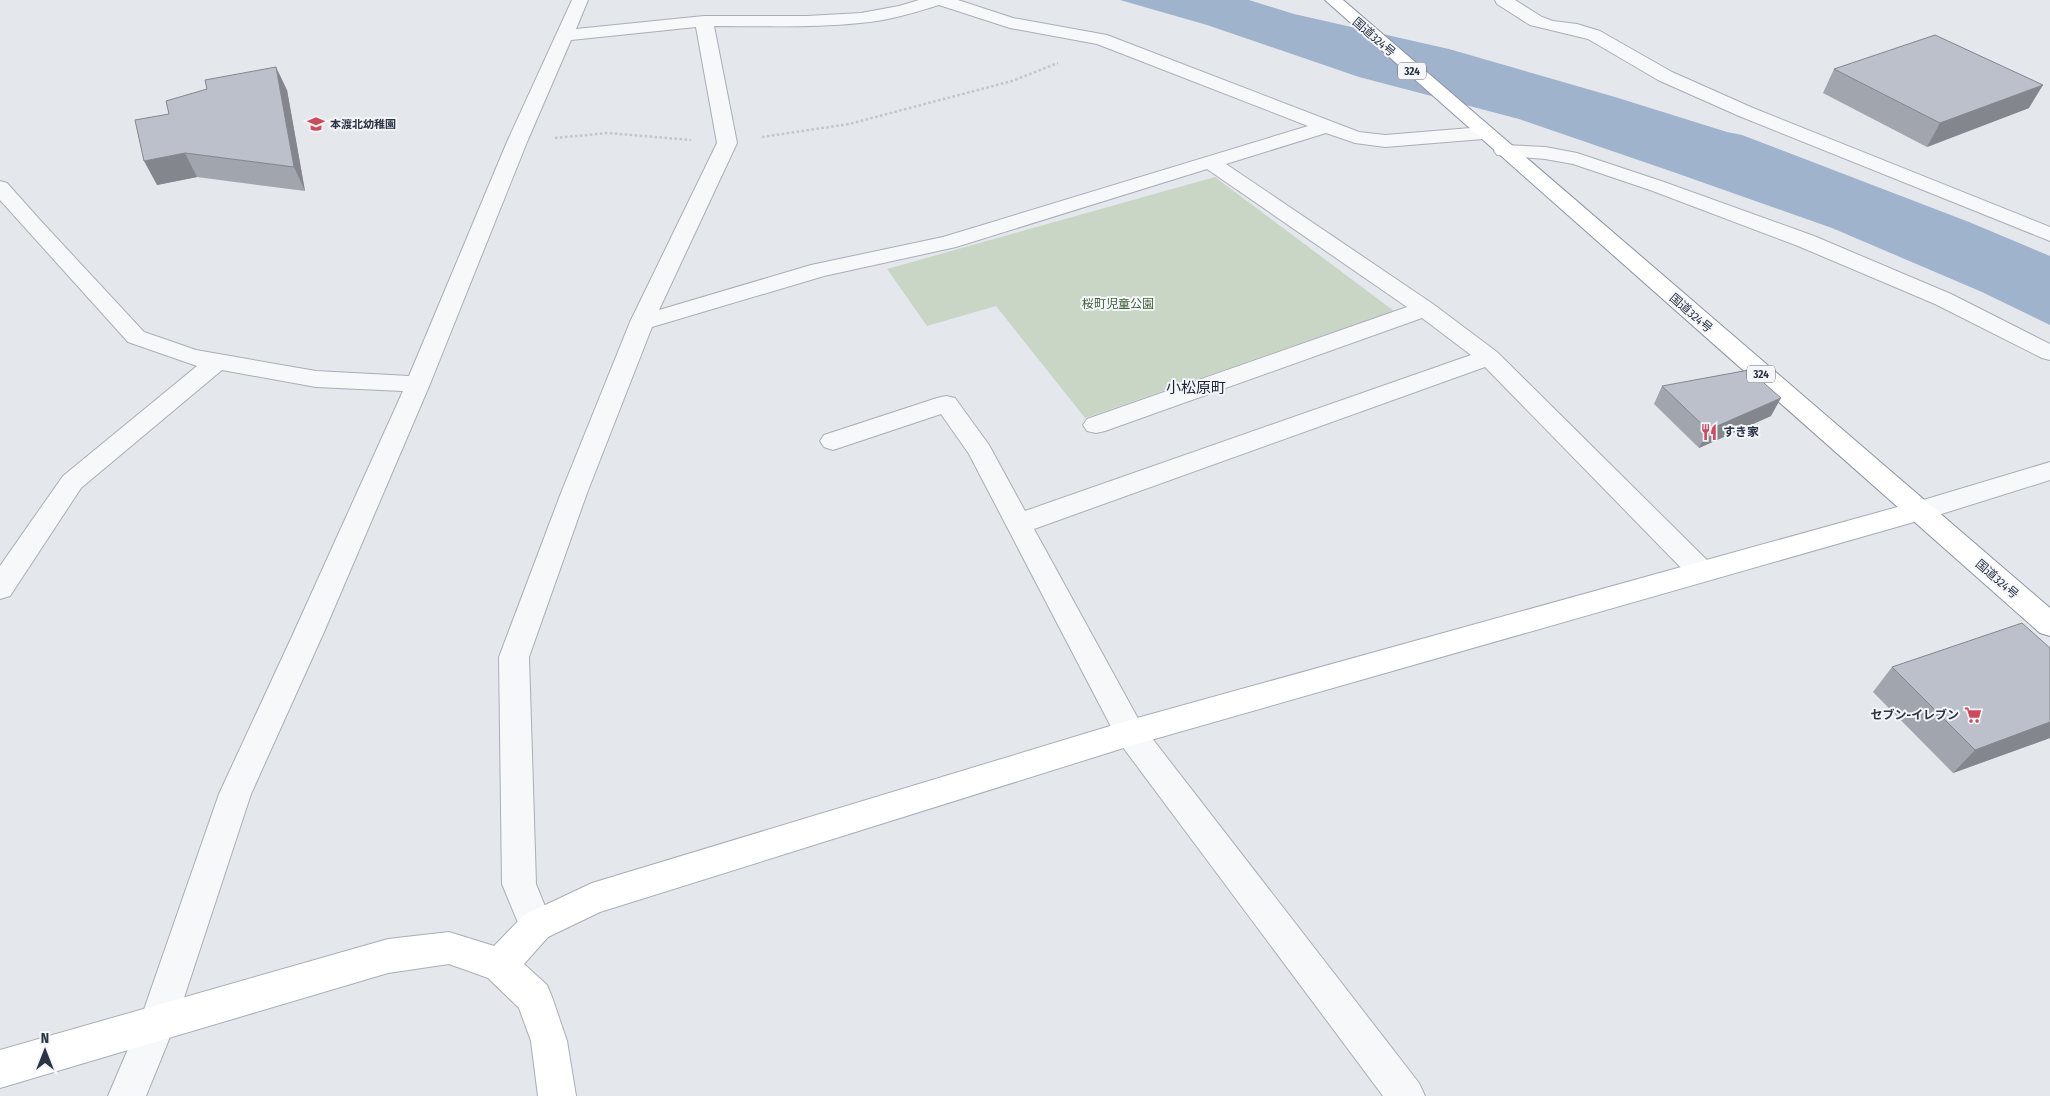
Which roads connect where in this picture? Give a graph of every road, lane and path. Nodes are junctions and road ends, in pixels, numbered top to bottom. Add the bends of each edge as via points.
1 (580, 0) edge
2 (939, 0) edge
3 (1333, 0) edge
4 (1503, 0) edge
5 (704, 21) junction
6 (566, 35) junction
7 (1101, 39) junction
8 (1328, 126) junction
9 (1478, 128) junction
10 (517, 142) junction
11 (727, 143) junction
12 (1504, 151) junction
13 (1210, 162) junction
14 (0, 187) edge
15 (2050, 235) edge
16 (1425, 309) junction
17 (642, 322) junction
18 (2050, 353) edge
19 (1489, 358) junction
20 (218, 361) junction
21 (418, 384) junction
22 (1096, 425) dead end
23 (833, 441) dead end
24 (2050, 471) edge
25 (1919, 510) junction
26 (1018, 524) junction
27 (1702, 572) junction
28 (0, 588) edge
29 (2050, 625) edge
30 (1130, 733) junction
31 (536, 926) junction
32 (500, 965) junction
33 (158, 1022) junction
34 (0, 1069) edge
35 (127, 1096) edge
36 (557, 1096) edge
37 (1406, 1096) edge

1 - 6 street
2 - 5 street via 861,18
2 - 7 street via 1010,23
3 - 9 main road, 国道324号 / 324
4 - 15 street via 1536,21 1577,29 1594,36 1665,76 1746,112
5 - 6 street
5 - 11 street
6 - 10 street
7 - 8 street
7 - 11 path via 1053,66 1012,81 849,124
8 - 9 street via 1355,137 1385,141
8 - 13 street
9 - 12 main road, 国道324号 / 324
10 - 11 path via 608,133
10 - 21 street
11 - 17 street
12 - 18 street via 1545,153 1576,159 1797,237 1943,298
12 - 25 main road, 国道324号 / 324
13 - 16 street
13 - 17 street via 948,242 819,270
14 - 20 street via 136,337 192,357
16 - 19 street
16 - 22 street
17 - 31 street via 514,657 519,884
19 - 26 street
19 - 27 street
20 - 21 street via 316,379
20 - 28 street via 72,482
21 - 33 street via 234,794
23 - 26 street via 946,404 980,452
24 - 25 street
25 - 27 main road
25 - 29 main road, 国道324号 / 324
26 - 30 street
27 - 30 main road
30 - 31 main road via 592,898
30 - 37 street
31 - 32 main road
32 - 33 main road via 449,948 388,956
32 - 36 main road via 534,997 549,1041
33 - 34 main road
33 - 35 street

